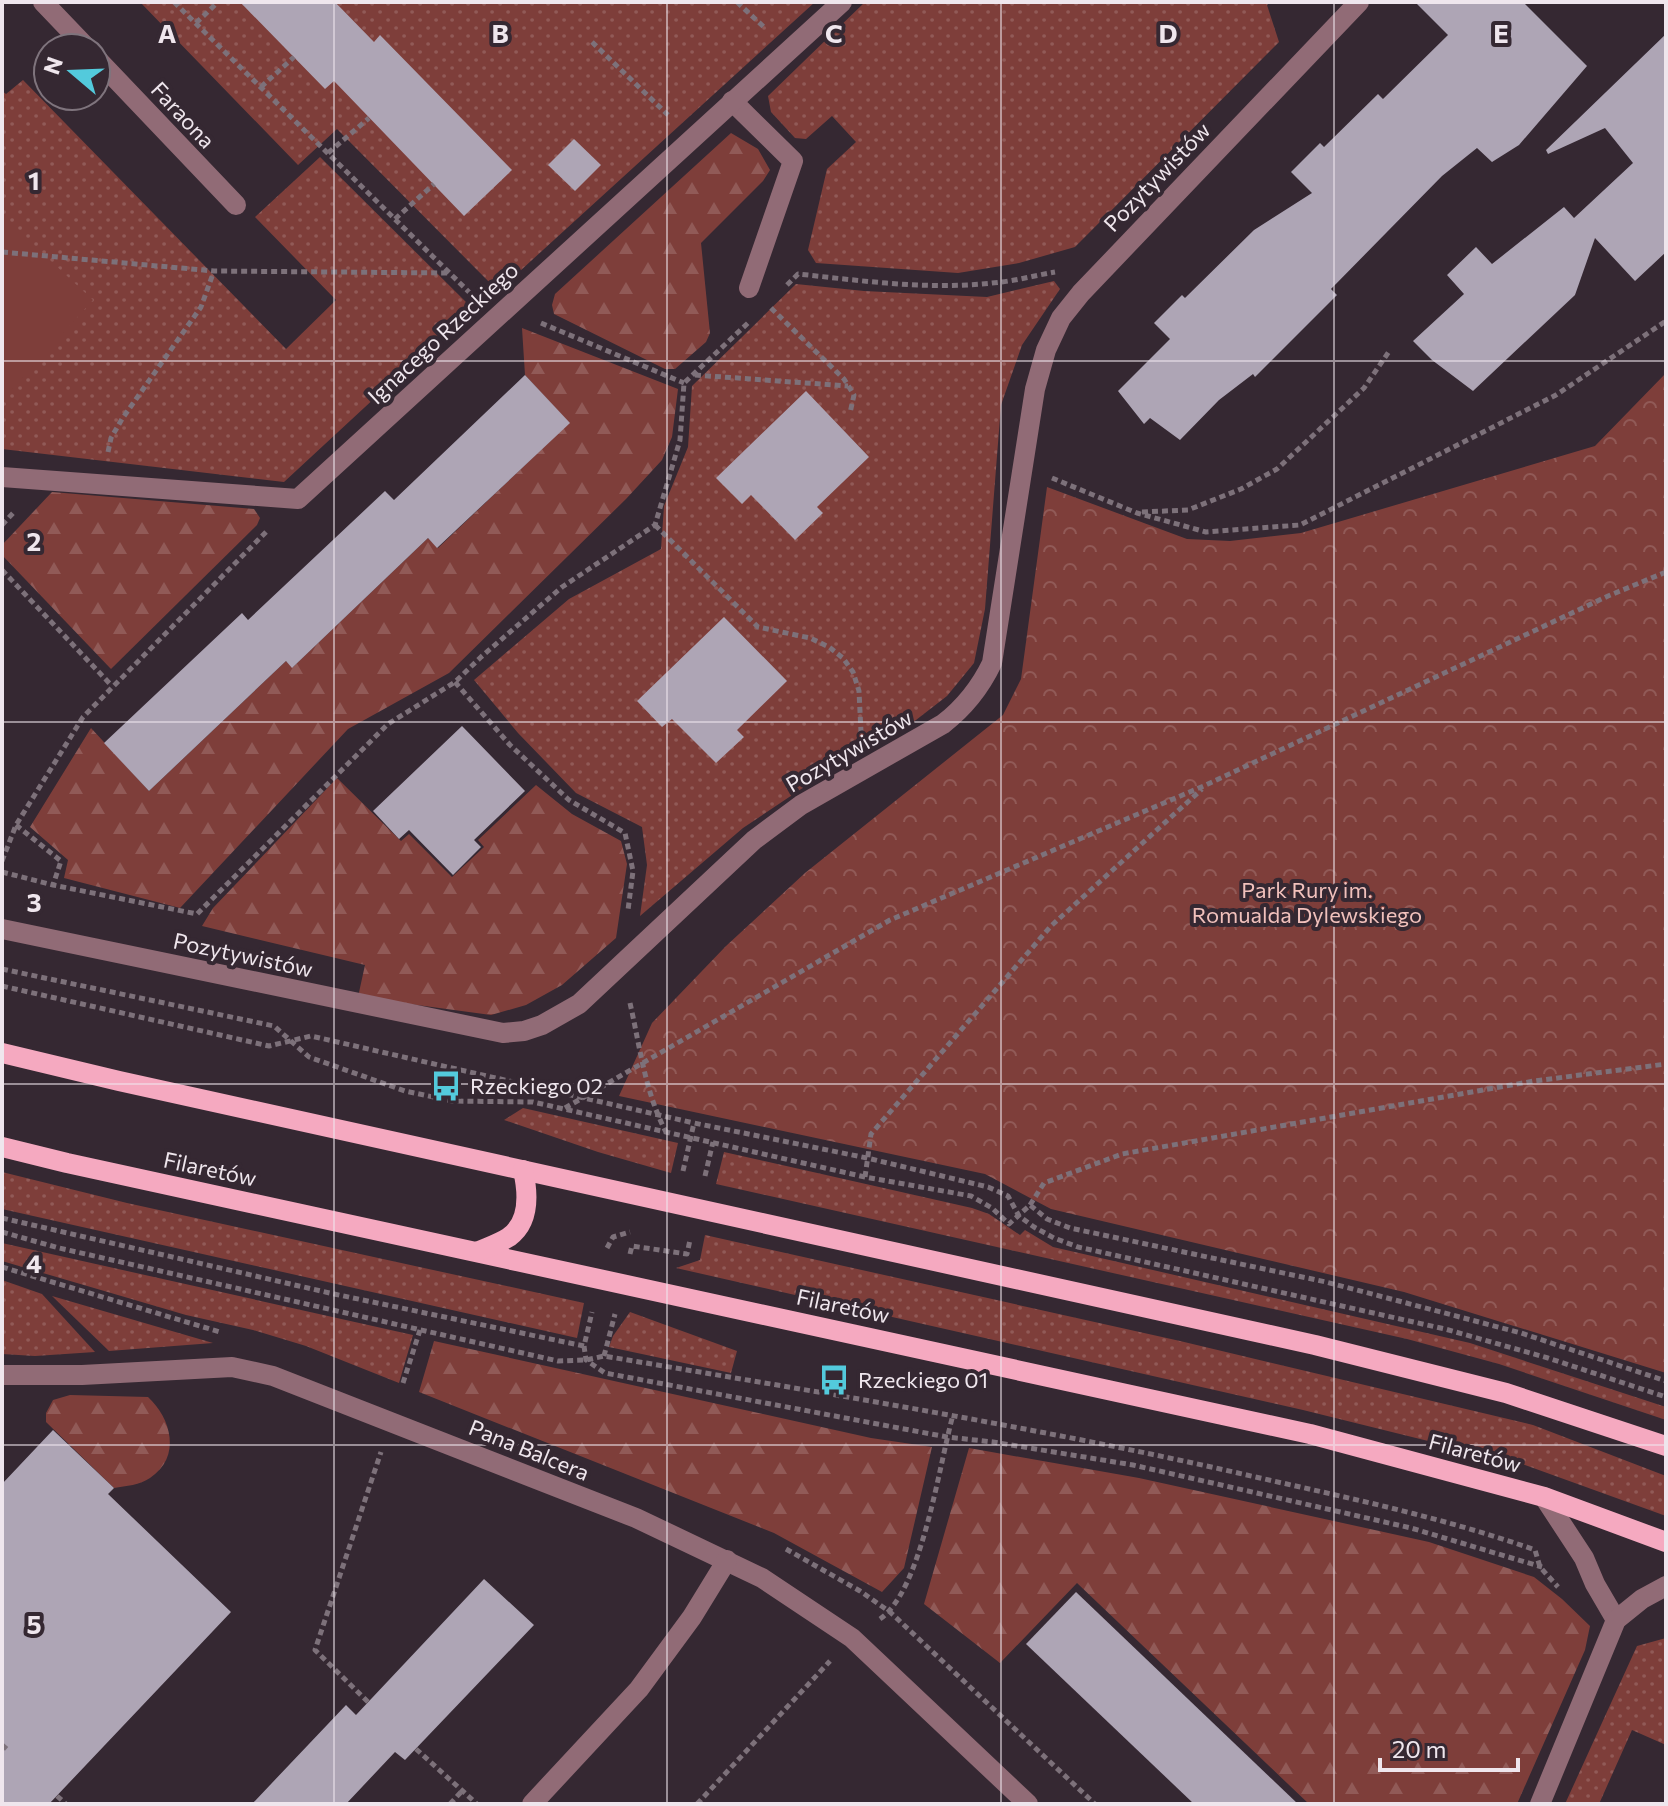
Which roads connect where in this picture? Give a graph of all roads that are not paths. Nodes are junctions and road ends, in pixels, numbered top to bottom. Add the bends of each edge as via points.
1 (43, 2) edge
2 (842, 2) edge
3 (1359, 2) edge
4 (72, 32) edge
5 (112, 75) edge
6 (732, 101) junction
7 (236, 205) dead end
8 (749, 288) road end
9 (2, 477) edge
10 (2, 929) edge
11 (2, 1053) edge
12 (2, 1147) edge
13 (523, 1170) junction
14 (479, 1251) junction
15 (2, 1375) edge
16 (1666, 1446) edge
17 (1544, 1497) junction
18 (1666, 1542) edge
19 (727, 1560) junction
20 (1666, 1586) edge
21 (1616, 1620) junction
22 (532, 1804) edge
23 (1028, 1804) edge
24 (1540, 1804) edge

1 - 4 street
2 - 6 street, Ignacego Rzeckiego
3 - 10 street, Pozytywistów via 1061,318 1035,389 992,663 972,697 943,724 801,805 754,840 579,1004 542,1025 503,1033
5 - 7 street, Faraona
6 - 8 street via 793,161
6 - 9 street, Ignacego Rzeckiego via 298,499
11 - 13 main road
12 - 14 main road, Filaretów
13 - 14 main road via 525,1216 511,1236
13 - 16 main road via 1315,1345 1506,1393
14 - 17 main road, Filaretów via 1310,1434
15 - 19 street, Pana Balcera via 232,1367 273,1376 636,1518
17 - 18 main road, Filaretów
17 - 21 street
19 - 22 street via 639,1689
19 - 23 street, Pana Balcera via 852,1638
20 - 21 street
21 - 24 street

